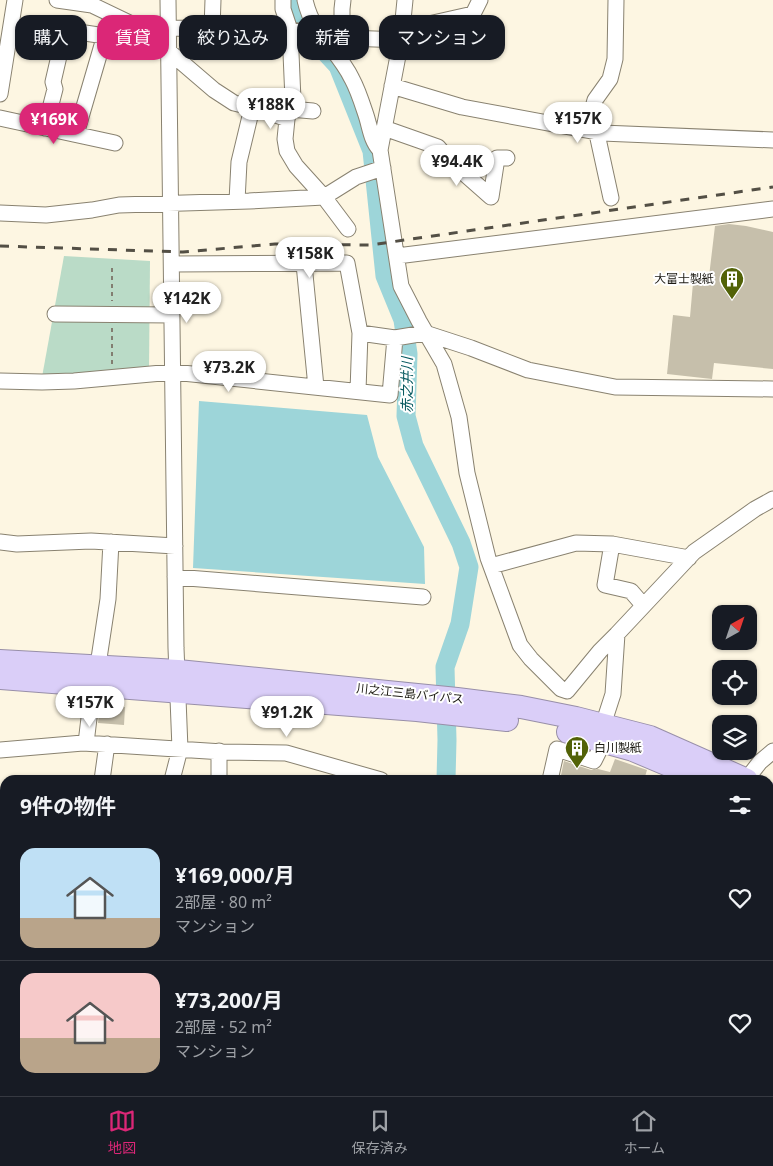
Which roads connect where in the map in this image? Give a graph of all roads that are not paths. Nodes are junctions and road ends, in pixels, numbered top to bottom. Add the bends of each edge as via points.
1 (15, 0) edge
2 (57, 0) edge
3 (168, 0) edge
4 (213, 0) edge
5 (283, 0) edge
6 (305, 0) edge
7 (343, 0) edge
8 (405, 0) edge
9 (480, 0) edge
10 (616, 0) edge
11 (89, 2) edge
12 (111, 14) edge
13 (168, 15) edge
14 (212, 15) edge
15 (310, 15) edge
16 (342, 15) edge
17 (403, 15) edge
18 (470, 15) edge
19 (297, 23) edge
20 (97, 35) edge
21 (169, 52) edge
22 (98, 60) edge
23 (168, 60) edge
24 (301, 60) edge
25 (341, 60) edge
26 (397, 60) edge
27 (343, 62) joint
28 (392, 86) junction
29 (0, 94) edge
30 (252, 108) junction
31 (313, 111) dead end
32 (289, 114) junction
33 (0, 118) edge
34 (45, 128) junction
35 (384, 128) junction
36 (596, 131) junction
37 (76, 134) junction
38 (773, 140) edge
39 (115, 143) dead end
40 (380, 150) junction
41 (507, 158) dead end
42 (376, 171) junction
43 (324, 197) junction
44 (611, 198) dead end
45 (237, 201) junction
46 (171, 202) junction
47 (773, 209) edge
48 (0, 213) edge
49 (348, 230) dead end
50 (396, 256) junction
51 (172, 264) junction
52 (304, 264) junction
53 (55, 314) dead end
54 (172, 315) junction
55 (360, 333) junction
56 (409, 336) junction
57 (173, 372) junction
58 (0, 381) edge
59 (316, 387) junction
60 (773, 388) edge
61 (358, 391) junction
62 (773, 499) edge
63 (0, 542) edge
64 (111, 542) junction
65 (612, 544) junction
66 (175, 546) junction
67 (689, 558) junction
68 (491, 566) junction
69 (175, 577) junction
70 (423, 597) dead end
71 (643, 605) junction
72 (617, 634) junction
73 (0, 660) edge
74 (96, 675) junction
75 (0, 678) edge
76 (178, 681) junction
77 (604, 733) junction
78 (86, 743) junction
79 (108, 744) junction
80 (180, 749) junction
81 (0, 750) edge
82 (219, 751) junction
83 (773, 751) edge
84 (103, 775) edge
85 (173, 775) edge
86 (219, 775) edge
87 (363, 775) edge
88 (551, 775) edge
89 (692, 775) edge
90 (736, 775) edge
91 (751, 775) edge

1 - 29 street
2 - 11 street
3 - 13 street
4 - 14 street
5 - 19 street via 283,9
6 - 15 street
7 - 16 street
8 - 17 street
9 - 18 street
10 - 36 street via 615,60 610,79 595,100 592,111
11 - 12 street
20 - 34 street via 65,30
21 - 30 street via 234,104
22 - 37 street
23 - 46 street
24 - 32 street
25 - 27 street
26 - 28 street
27 - 40 street via 356,88 375,145
28 - 35 street
28 - 36 street via 462,107
30 - 32 street
30 - 45 street via 239,162
31 - 32 street
32 - 43 street via 285,139 287,151
33 - 34 street
34 - 37 street
35 - 40 street
35 - 41 street via 438,147 491,197 497,158
36 - 38 street
36 - 44 street
37 - 39 street
40 - 42 street
42 - 43 street via 356,177
42 - 50 street
43 - 45 street
43 - 49 street
45 - 46 street
46 - 48 street via 46,215
46 - 51 street
47 - 50 street
50 - 56 street
51 - 52 street
51 - 54 street
52 - 55 street via 347,264
52 - 59 street
53 - 54 street
54 - 57 street
55 - 56 street
55 - 61 street
56 - 60 street via 471,348 528,370 615,387
56 - 61 street via 390,395
56 - 68 street via 444,364 459,417 467,473
57 - 58 street via 74,381
57 - 59 street
57 - 66 street
59 - 61 street
62 - 67 street
63 - 64 street
64 - 66 street
64 - 74 street via 108,599
65 - 67 street
65 - 68 street via 576,543
65 - 71 street via 605,585 631,591
66 - 69 street
67 - 71 street
68 - 72 street via 520,644 561,689 567,691
69 - 70 street
69 - 76 street
71 - 72 street
72 - 77 street via 613,694
73 - 74 highway, 川之江三島バイパス
74 - 75 highway, 川之江三島バイパス
74 - 76 highway, 川之江三島バイパス
74 - 78 street
76 - 77 highway, 川之江三島バイパス via 457,707 520,707
76 - 80 street
77 - 88 street via 594,761 557,749
77 - 89 highway, 川之江三島バイパス via 633,750
77 - 90 highway, 川之江三島バイパス via 650,737
78 - 79 street
78 - 81 street
79 - 80 street
79 - 84 street
80 - 82 street
80 - 85 street
82 - 86 street
82 - 87 street via 286,753
83 - 91 street

